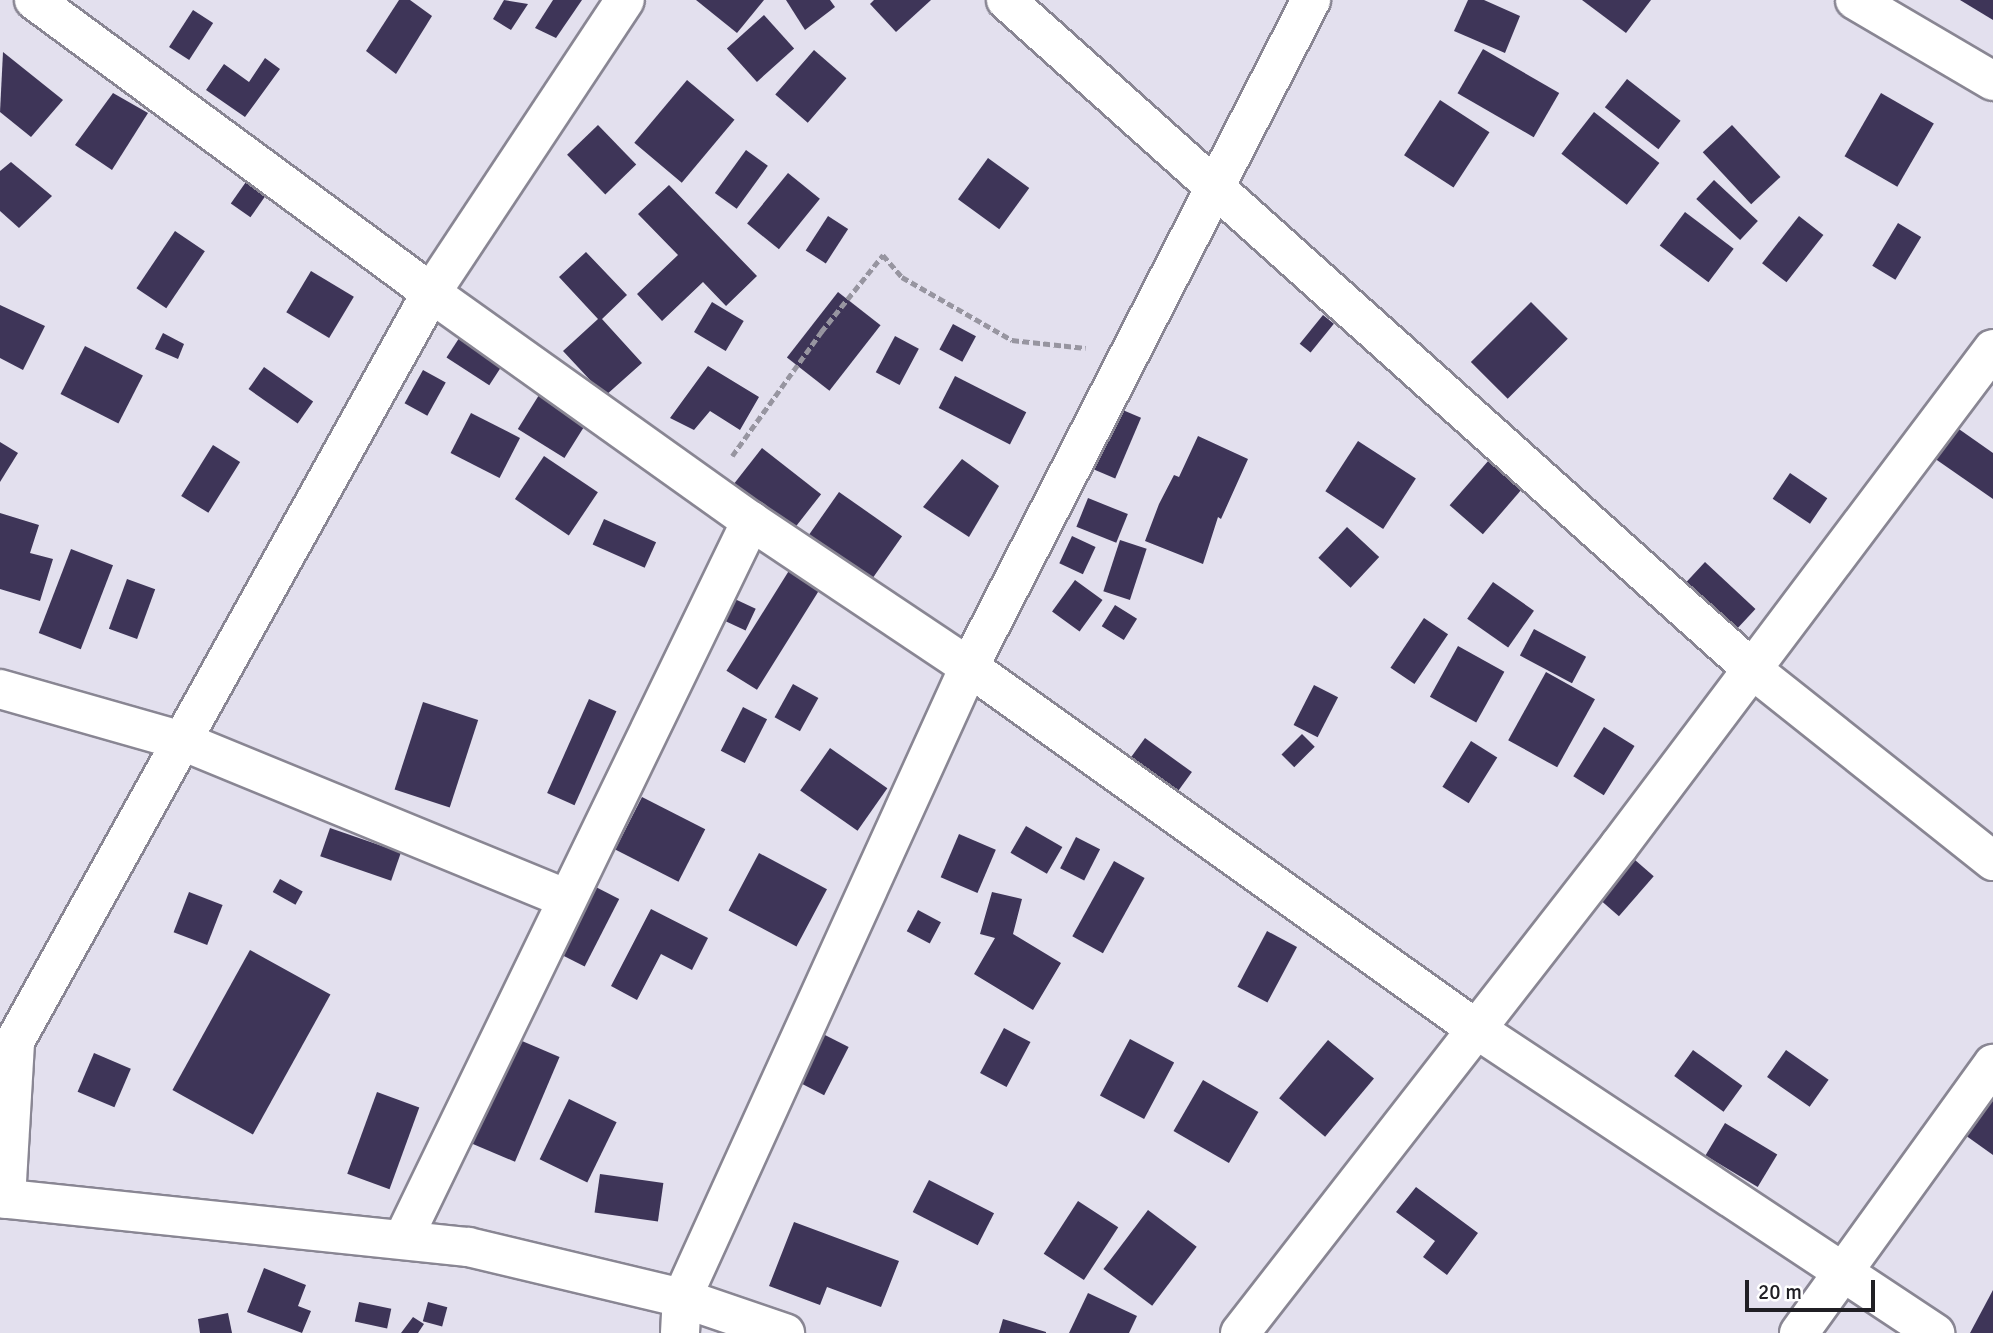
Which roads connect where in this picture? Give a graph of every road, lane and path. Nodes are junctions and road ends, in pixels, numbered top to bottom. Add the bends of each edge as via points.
1 (34, 0) edge
2 (625, 0) edge
3 (1006, 0) edge
4 (1311, 0) edge
5 (1855, 0) edge
6 (1993, 81) edge
7 (1214, 189) junction
8 (431, 293) junction
9 (1993, 349) edge
10 (1132, 350) junction
11 (705, 488) junction
12 (751, 521) junction
13 (969, 667) junction
14 (1753, 670) junction
15 (0, 689) edge
16 (182, 741) junction
17 (1993, 861) edge
18 (567, 899) junction
19 (1476, 1029) junction
20 (1993, 1064) edge
21 (3, 1198) edge
22 (403, 1238) junction
23 (1842, 1273) junction
24 (681, 1315) edge
25 (785, 1333) edge
26 (1240, 1333) edge
27 (1799, 1333) edge
28 (1935, 1333) edge

1 - 8 street
2 - 8 street
3 - 7 street
4 - 7 street
5 - 6 street
7 - 10 street
7 - 14 street
8 - 11 street
8 - 16 street
9 - 14 street
10 - 11 path via 1012,340 902,276 883,256 821,332 752,434
10 - 13 street
11 - 12 street
12 - 13 street
12 - 18 street
13 - 19 street
13 - 24 street
14 - 17 street
14 - 19 street
15 - 16 street
16 - 18 street
16 - 21 street via 15,1041
18 - 22 street
19 - 23 street
19 - 26 street
20 - 23 street
21 - 22 street
22 - 24 street via 468,1247
23 - 27 street
23 - 28 street
24 - 25 street

